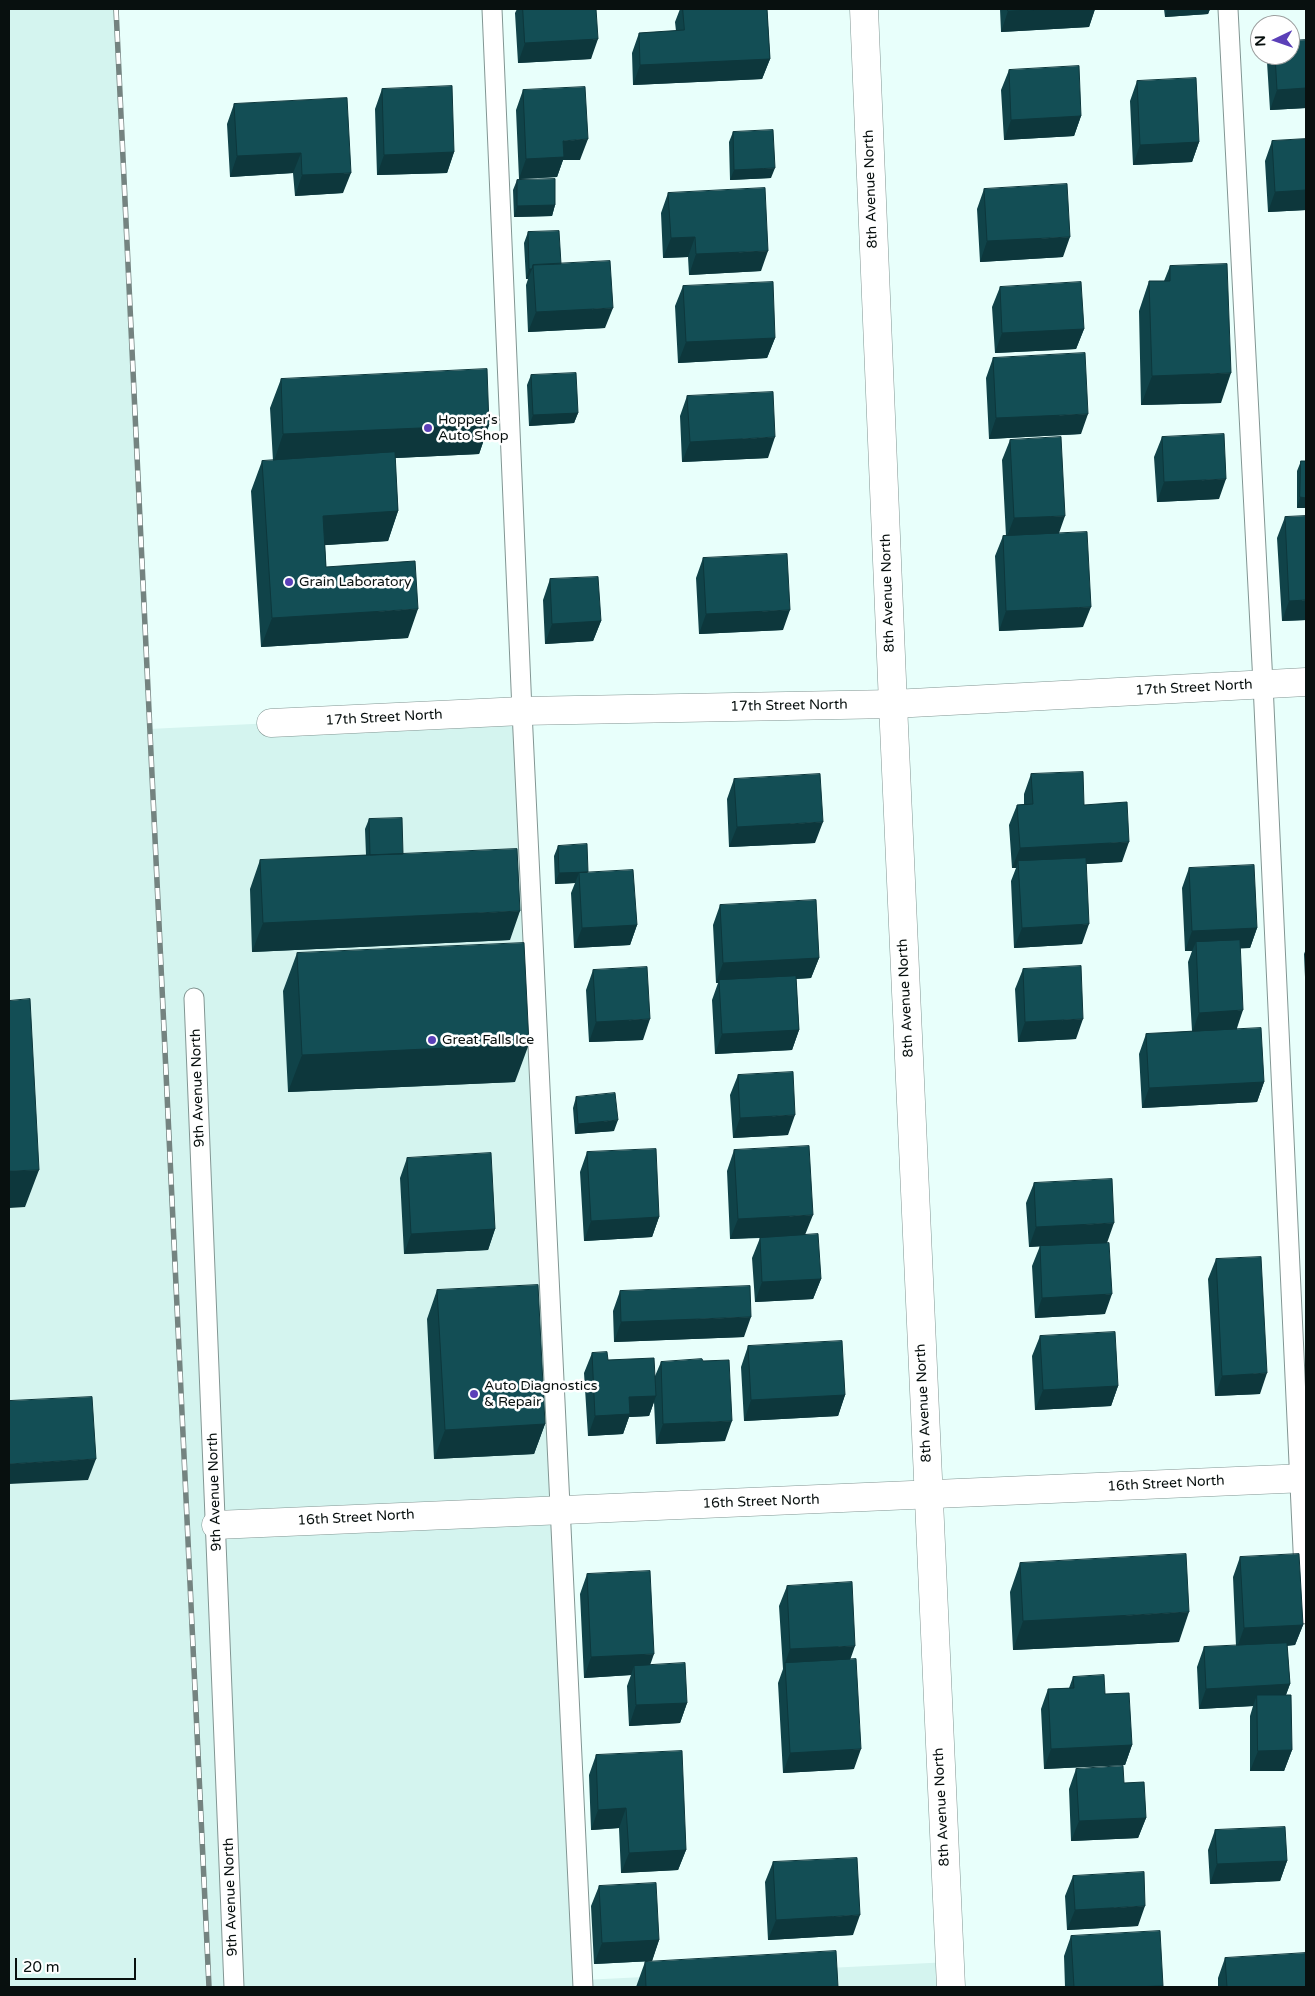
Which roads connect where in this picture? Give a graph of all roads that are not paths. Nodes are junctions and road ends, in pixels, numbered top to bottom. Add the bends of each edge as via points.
1 (492, 9) edge
2 (864, 9) edge
3 (1228, 9) edge
4 (1306, 682) edge
5 (1263, 684) junction
6 (893, 704) junction
7 (522, 711) junction
8 (271, 723) dead end
9 (194, 998) dead end
10 (1303, 1478) edge
11 (928, 1496) junction
12 (560, 1509) junction
13 (216, 1525) junction
14 (1306, 1614) edge
15 (234, 1987) edge
16 (583, 1987) edge
17 (951, 1987) edge

1 - 7 lane
2 - 6 street, 8th Avenue North
3 - 5 lane
4 - 5 street, 17th Street North
5 - 6 street, 17th Street North
5 - 10 lane
6 - 7 street, 17th Street North
6 - 11 street, 8th Avenue North
7 - 8 street, 17th Street North
7 - 12 lane
9 - 13 lane, 9th Avenue North
10 - 11 street, 16th Street North
10 - 14 lane
11 - 12 street, 16th Street North
11 - 17 street, 8th Avenue North
12 - 13 street, 16th Street North
12 - 16 lane
13 - 15 lane, 9th Avenue North

